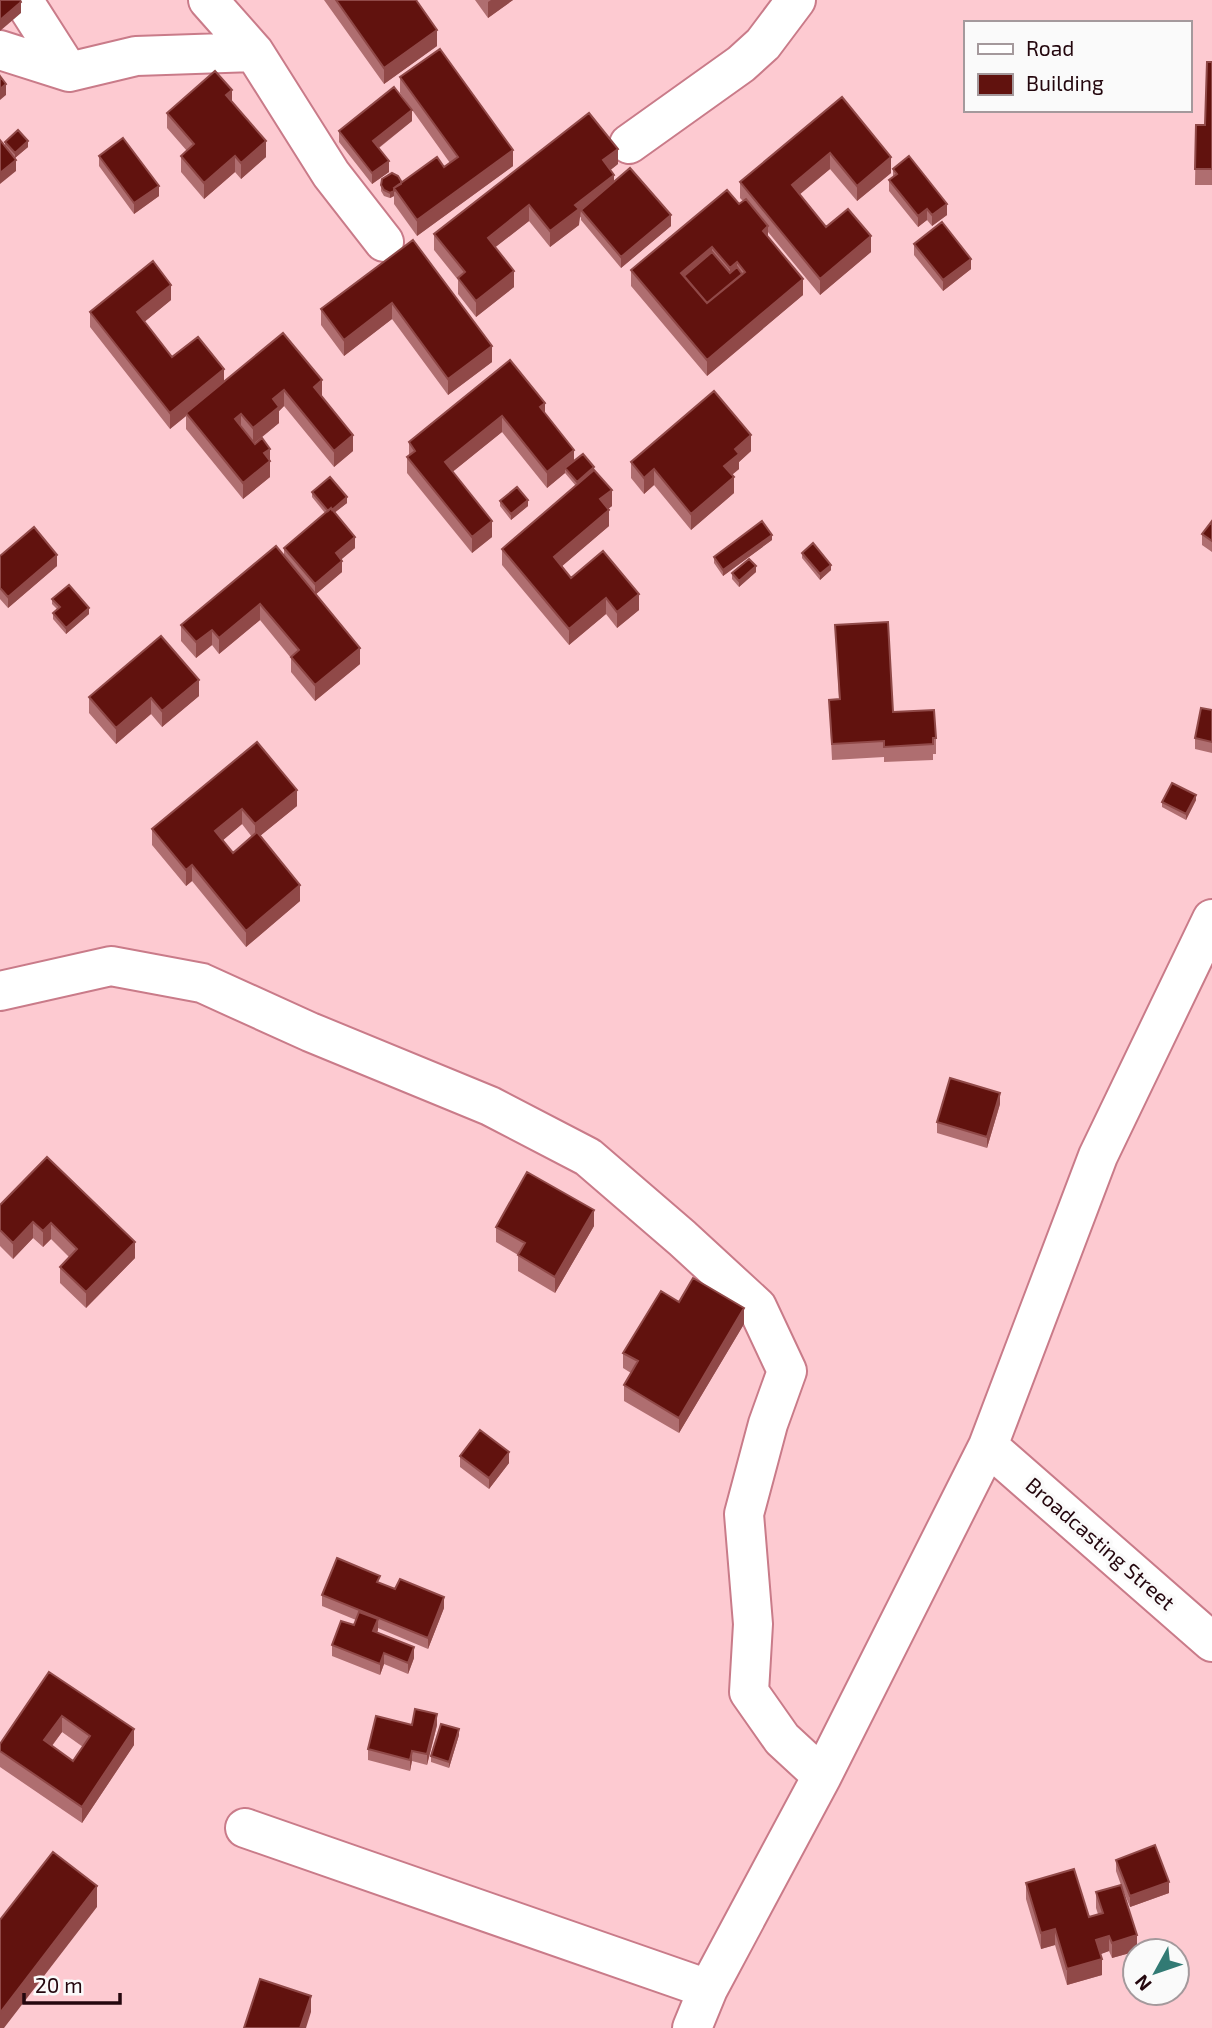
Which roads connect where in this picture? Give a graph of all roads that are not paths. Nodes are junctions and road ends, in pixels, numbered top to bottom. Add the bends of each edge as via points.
1 (23, 0) edge
2 (208, 0) edge
3 (796, 0) edge
4 (0, 50) edge
5 (254, 52) junction
6 (69, 72) junction
7 (629, 144) dead end
8 (384, 242) dead end
9 (1212, 919) edge
10 (0, 991) edge
11 (988, 1446) junction
12 (1212, 1642) edge
13 (822, 1776) junction
14 (245, 1828) dead end
15 (708, 1989) junction
16 (692, 2028) edge

1 - 6 street
2 - 5 street
3 - 7 street via 763,44 741,64
4 - 6 street
5 - 6 street via 135,56
5 - 8 street via 331,174
9 - 11 street via 1098,1156
10 - 13 street via 111,966 202,983 490,1106 588,1157 757,1307 787,1371 744,1514 753,1624 749,1692 782,1739
11 - 12 street, Broadcasting Street
11 - 13 street
13 - 15 street
14 - 15 street
15 - 16 street

